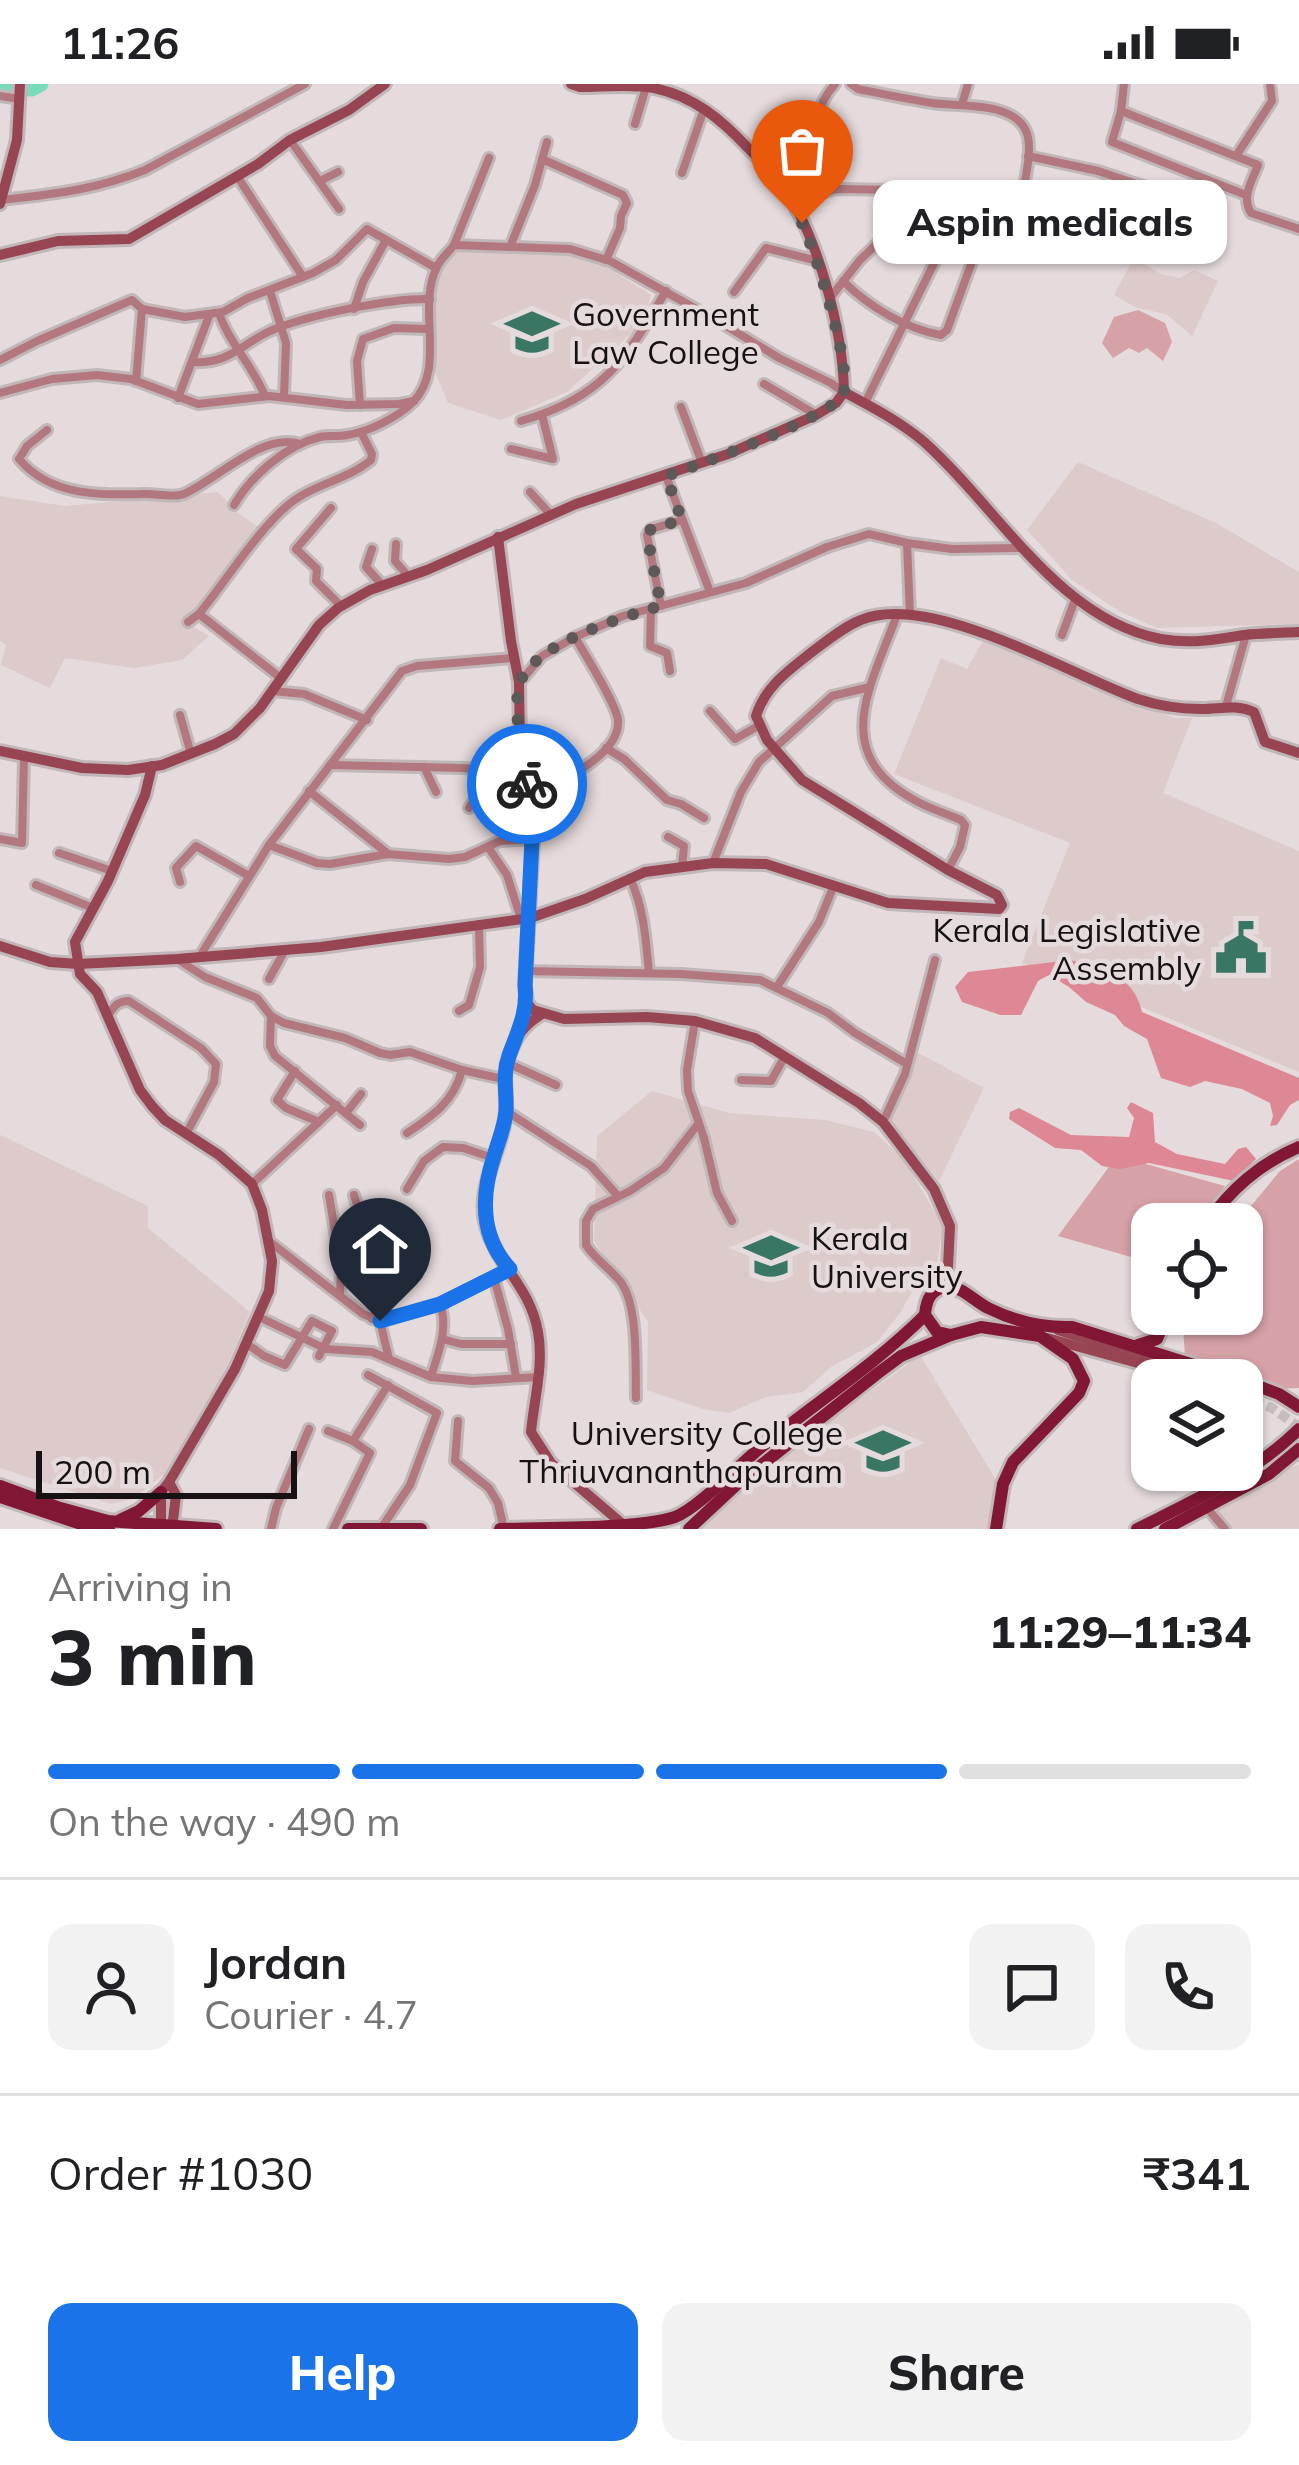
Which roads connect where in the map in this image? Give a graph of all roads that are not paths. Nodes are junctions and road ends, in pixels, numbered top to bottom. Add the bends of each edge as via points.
1 (20, 84) edge
2 (305, 84) edge
3 (385, 84) edge
4 (571, 84) edge
5 (835, 84) edge
6 (851, 84) edge
7 (968, 84) edge
8 (1124, 84) edge
9 (1270, 84) edge
10 (652, 86) edge
11 (0, 96) edge
12 (19, 99) junction
13 (962, 104) junction
14 (704, 107) junction
15 (1121, 111) junction
16 (635, 124) dead end
17 (290, 140) junction
18 (547, 142) dead end
19 (1028, 156) junction
20 (1236, 156) junction
21 (489, 158) dead end
22 (542, 159) junction
23 (338, 172) dead end
24 (682, 173) dead end
25 (237, 176) junction
26 (778, 180) junction
27 (320, 182) junction
28 (902, 190) dead end
29 (1022, 190) junction
30 (1246, 195) junction
31 (790, 200) junction
32 (0, 202) edge
33 (339, 209) dead end
34 (1018, 214) junction
35 (1164, 216) junction
36 (1070, 222) junction
37 (1208, 226) dead end
38 (1299, 229) edge
39 (386, 240) junction
40 (980, 240) junction
41 (454, 245) junction
42 (1202, 245) dead end
43 (510, 247) junction
44 (0, 255) edge
45 (606, 260) junction
46 (818, 261) junction
47 (436, 268) junction
48 (303, 277) junction
49 (843, 281) junction
50 (270, 291) junction
51 (666, 291) junction
52 (734, 292) dead end
53 (430, 299) junction
54 (829, 299) junction
55 (142, 309) junction
56 (354, 309) junction
57 (214, 314) junction
58 (905, 324) junction
59 (282, 327) junction
60 (428, 328) junction
61 (241, 350) junction
62 (0, 360) edge
63 (192, 362) junction
64 (136, 381) junction
65 (764, 384) dead end
66 (844, 392) junction
67 (0, 393) edge
68 (265, 396) junction
69 (284, 396) junction
70 (178, 398) junction
71 (414, 401) junction
72 (865, 403) junction
73 (360, 405) junction
74 (681, 406) dead end
75 (542, 415) junction
76 (816, 415) junction
77 (521, 421) dead end
78 (47, 430) dead end
79 (361, 432) junction
80 (302, 444) junction
81 (511, 449) dead end
82 (702, 463) junction
83 (666, 476) junction
84 (530, 492) dead end
85 (234, 505) dead end
86 (331, 508) dead end
87 (551, 515) junction
88 (682, 520) junction
89 (498, 537) junction
90 (907, 543) junction
91 (396, 544) dead end
92 (1022, 548) junction
93 (372, 549) dead end
94 (407, 576) junction
95 (382, 585) junction
96 (710, 592) junction
97 (1076, 597) junction
98 (341, 606) junction
99 (656, 607) junction
100 (200, 614) junction
101 (904, 615) junction
102 (188, 622) dead end
103 (1294, 632) edge
104 (1062, 635) dead end
105 (1246, 635) junction
106 (575, 637) junction
107 (1299, 644) edge
108 (514, 658) junction
109 (670, 671) dead end
110 (283, 680) junction
111 (519, 682) junction
112 (870, 687) junction
113 (273, 692) junction
114 (1226, 706) junction
115 (710, 711) dead end
116 (180, 715) dead end
117 (367, 719) junction
118 (760, 725) junction
119 (606, 748) junction
120 (775, 750) junction
121 (0, 751) edge
122 (1299, 753) edge
123 (191, 754) junction
124 (24, 758) junction
125 (328, 765) junction
126 (152, 766) junction
127 (424, 767) junction
128 (493, 771) junction
129 (525, 773) junction
130 (309, 791) junction
131 (436, 792) dead end
132 (528, 794) junction
133 (469, 808) dead end
134 (704, 818) dead end
135 (668, 837) dead end
136 (0, 839) edge
137 (532, 839) junction
138 (269, 844) junction
139 (488, 847) junction
140 (59, 854) dead end
141 (388, 854) junction
142 (713, 863) junction
143 (682, 867) junction
144 (948, 870) junction
145 (112, 871) junction
146 (249, 876) junction
147 (630, 878) junction
148 (179, 882) dead end
149 (36, 885) dead end
150 (834, 886) junction
151 (93, 908) junction
152 (526, 919) junction
153 (479, 926) junction
154 (0, 946) edge
155 (285, 950) junction
156 (200, 956) junction
157 (177, 959) junction
158 (934, 960) dead end
159 (78, 964) junction
160 (526, 971) junction
161 (649, 973) junction
162 (269, 979) dead end
163 (777, 988) junction
164 (527, 1003) junction
165 (459, 1011) dead end
166 (109, 1014) junction
167 (542, 1014) junction
168 (271, 1016) junction
169 (695, 1021) junction
170 (522, 1027) junction
171 (785, 1056) junction
172 (507, 1063) junction
173 (908, 1064) junction
174 (462, 1070) junction
175 (295, 1071) junction
176 (503, 1078) junction
177 (741, 1080) dead end
178 (556, 1085) dead end
179 (361, 1094) dead end
180 (338, 1105) junction
181 (506, 1111) junction
182 (346, 1113) junction
183 (319, 1122) junction
184 (883, 1122) junction
185 (698, 1124) junction
186 (360, 1125) dead end
187 (407, 1133) dead end
188 (186, 1134) junction
189 (1299, 1147) edge
190 (493, 1158) junction
191 (252, 1184) junction
192 (407, 1189) dead end
193 (329, 1195) dead end
194 (354, 1196) dead end
195 (618, 1196) junction
196 (1223, 1203) edge
197 (732, 1221) dead end
198 (270, 1242) junction
199 (510, 1269) junction
200 (494, 1278) junction
201 (947, 1287) junction
202 (340, 1296) junction
203 (968, 1297) junction
204 (440, 1304) junction
205 (925, 1315) junction
206 (259, 1317) junction
207 (376, 1320) junction
208 (1045, 1332) junction
209 (956, 1333) junction
210 (1158, 1335) edge
211 (300, 1338) junction
212 (442, 1339) junction
213 (247, 1343) junction
214 (511, 1344) junction
215 (1136, 1346) junction
216 (320, 1352) junction
217 (389, 1359) junction
218 (1140, 1359) edge
219 (1177, 1359) edge
220 (1131, 1360) edge
221 (368, 1375) dead end
222 (539, 1376) junction
223 (431, 1377) junction
224 (517, 1377) junction
225 (388, 1384) junction
226 (1263, 1388) edge
227 (1279, 1394) junction
228 (1299, 1396) edge
229 (636, 1398) dead end
230 (1299, 1406) edge
231 (458, 1421) dead end
232 (309, 1429) dead end
233 (328, 1431) dead end
234 (1298, 1432) edge
235 (353, 1441) junction
236 (1299, 1449) edge
237 (0, 1486) edge
238 (165, 1487) junction
239 (0, 1497) edge
240 (1207, 1508) junction
241 (106, 1525) edge
242 (174, 1527) edge
243 (626, 1527) edge
244 (381, 1528) edge
245 (216, 1529) edge
246 (271, 1529) edge
247 (333, 1529) edge
248 (348, 1529) edge
249 (421, 1529) edge
250 (502, 1529) edge
251 (689, 1529) edge
252 (996, 1529) edge
253 (1136, 1529) edge
254 (1165, 1529) edge
255 (1225, 1529) edge

1 - 12 street
2 - 32 street via 146,170 91,189
3 - 17 street
4 - 10 street
5 - 26 street via 800,155
6 - 13 street
7 - 13 street
8 - 15 street
9 - 20 street via 1271,101
10 - 14 street
10 - 16 street
11 - 12 street
12 - 32 street
13 - 19 street via 1020,123
14 - 24 street
14 - 26 street
15 - 20 street
15 - 30 street via 1112,142
17 - 25 street
17 - 27 street
18 - 22 street
19 - 29 street
19 - 35 street via 1158,191 1166,198
20 - 30 street via 1258,165
21 - 41 street
22 - 43 street
22 - 45 street via 623,195
23 - 27 street
25 - 44 street via 129,239 58,241
25 - 48 street
26 - 31 street
27 - 33 street
28 - 31 street via 836,189
29 - 34 street
29 - 35 street
30 - 38 street via 1250,213
31 - 46 street
34 - 36 street
34 - 49 street via 908,214
35 - 37 street
36 - 40 street via 1063,236 1046,242
36 - 42 street
39 - 47 street
39 - 48 street via 367,229 345,254
39 - 56 street
40 - 58 street via 943,245
40 - 58 street via 945,333
41 - 43 street
41 - 47 street
43 - 45 street via 570,249
45 - 51 street
46 - 52 street via 766,248
46 - 54 street
47 - 53 street
48 - 50 street
49 - 54 street
49 - 58 street
50 - 57 street
50 - 59 street
51 - 66 street
51 - 75 street via 613,372
53 - 56 street
53 - 60 street
54 - 66 street
55 - 57 street
55 - 62 street via 125,302
55 - 64 street
56 - 59 street
57 - 61 street
57 - 63 street
58 - 72 street
59 - 61 street
59 - 69 street
60 - 71 street via 426,379
60 - 73 street via 363,339
61 - 63 street
61 - 68 street
63 - 70 street
64 - 67 street via 76,376
64 - 70 street
65 - 76 street
66 - 72 street
66 - 76 street
68 - 69 street
68 - 70 street via 213,404
69 - 73 street
71 - 73 street
71 - 79 street
72 - 92 street via 923,442
74 - 82 street
75 - 77 street
75 - 81 street via 553,459
76 - 82 street
78 - 80 street via 19,459 33,476 108,495 184,494 264,448
79 - 80 street
79 - 100 street via 371,460 286,506
80 - 85 street via 265,469
82 - 83 street
83 - 87 street
83 - 88 street
84 - 87 street
86 - 98 street via 296,549
87 - 89 street
88 - 96 street
88 - 99 street via 647,535
89 - 94 street
89 - 108 street
90 - 92 street
90 - 96 street via 869,534
90 - 101 street
91 - 94 street via 395,561
92 - 97 street
93 - 95 street via 366,567
94 - 95 street
95 - 98 street
96 - 99 street
97 - 104 street
97 - 105 street via 1119,626 1160,639
98 - 110 street
99 - 106 street
99 - 109 street via 650,646 667,653
100 - 102 street
100 - 110 street
101 - 112 street
101 - 114 street via 974,631 1140,700 1172,709
101 - 118 street via 859,620 788,671 760,702
103 - 105 street
103 - 107 street
105 - 114 street
106 - 111 street
106 - 119 street via 617,715
108 - 111 street
108 - 117 street via 402,671
110 - 113 street
111 - 129 street
112 - 120 street via 832,696
112 - 144 street via 862,739 875,768 915,801 965,825
113 - 117 street via 304,694
113 - 123 street via 234,734
114 - 122 street via 1255,712 1264,742
115 - 118 street via 735,739
116 - 123 street
117 - 125 street
118 - 120 street
119 - 132 street via 574,775
119 - 134 street via 667,800
120 - 142 street via 748,779
120 - 144 street via 819,792
121 - 124 street
123 - 126 street
124 - 126 street via 82,768
124 - 136 street via 22,843
125 - 127 street
125 - 130 street
126 - 145 street
127 - 128 street
127 - 131 street
128 - 129 street
128 - 133 street
129 - 132 street
130 - 138 street
130 - 141 street
132 - 137 street
135 - 143 street via 684,846
137 - 139 street
137 - 152 street
138 - 141 street via 317,863
138 - 146 street
139 - 141 street via 449,859
139 - 152 street
140 - 145 street
142 - 143 street
142 - 150 street via 766,864
143 - 147 street
144 - 150 street via 1002,905 888,903
145 - 151 street
146 - 148 street via 196,846 176,868
146 - 156 street
147 - 152 street
147 - 161 street
149 - 151 street
150 - 163 street
151 - 159 street via 75,942
152 - 153 street
152 - 160 street
153 - 155 street
153 - 165 street via 480,967 470,1005
154 - 159 street
155 - 156 street
155 - 162 street
156 - 157 street
157 - 159 street
157 - 168 street via 257,998
158 - 173 street
159 - 166 street
160 - 161 street
160 - 164 street
161 - 163 street via 747,977
163 - 173 street
164 - 167 street
164 - 170 street
166 - 188 street via 140,1090
166 - 188 street via 129,1001 216,1064
167 - 169 street
167 - 170 street
168 - 174 street
168 - 175 street via 270,1046
169 - 171 street
169 - 185 street via 687,1070
170 - 172 street
171 - 177 street via 771,1081
171 - 184 street
172 - 176 street
172 - 178 street
173 - 184 street
174 - 176 street
174 - 187 street via 454,1094
175 - 180 street
175 - 183 street via 277,1100
176 - 181 street
179 - 182 street
180 - 182 street
180 - 183 street
181 - 190 street
181 - 195 street via 591,1166
182 - 186 street
183 - 191 street
184 - 201 street via 929,1180 950,1226
185 - 195 street via 664,1168
185 - 197 street
188 - 191 street
189 - 196 main road via 1268,1161
190 - 192 street via 443,1147
190 - 199 street via 484,1216
191 - 198 street
193 - 202 street
194 - 207 street via 390,1276
195 - 229 street via 593,1209 584,1232 590,1252 628,1294
198 - 202 street
198 - 206 street
199 - 200 street
199 - 222 street via 539,1334
200 - 204 street
200 - 214 street
201 - 203 main road
201 - 205 main road via 929,1297
202 - 207 street
203 - 208 main road
203 - 209 main road via 971,1320
204 - 207 street
204 - 212 street
205 - 209 main road via 932,1328
205 - 243 main road via 691,1508
206 - 211 street
206 - 213 street
207 - 217 street
208 - 209 main road
208 - 215 main road via 1072,1327
208 - 218 street
208 - 220 street
208 - 252 main road via 1073,1359 1083,1387 1013,1462
209 - 251 main road via 902,1356
210 - 215 main road
211 - 213 street via 285,1365
211 - 216 street
211 - 216 street via 312,1321 332,1330
212 - 214 street
212 - 223 street
213 - 238 street
214 - 224 street
215 - 219 main road
216 - 217 street
217 - 223 street
221 - 225 street
222 - 224 street
222 - 243 street via 531,1432 551,1463
223 - 224 street
225 - 235 street
225 - 244 street via 436,1413 410,1485
226 - 227 main road
227 - 228 main road
227 - 230 main road
231 - 250 street via 455,1461 483,1480
232 - 246 street
233 - 235 street
234 - 253 main road via 1235,1480
235 - 247 street via 370,1453
236 - 240 main road
237 - 241 main road
238 - 241 main road via 139,1511
238 - 242 street
239 - 241 main road
240 - 254 main road
240 - 255 street
241 - 242 main road
242 - 245 main road
243 - 250 main road
244 - 248 main road
244 - 249 main road

